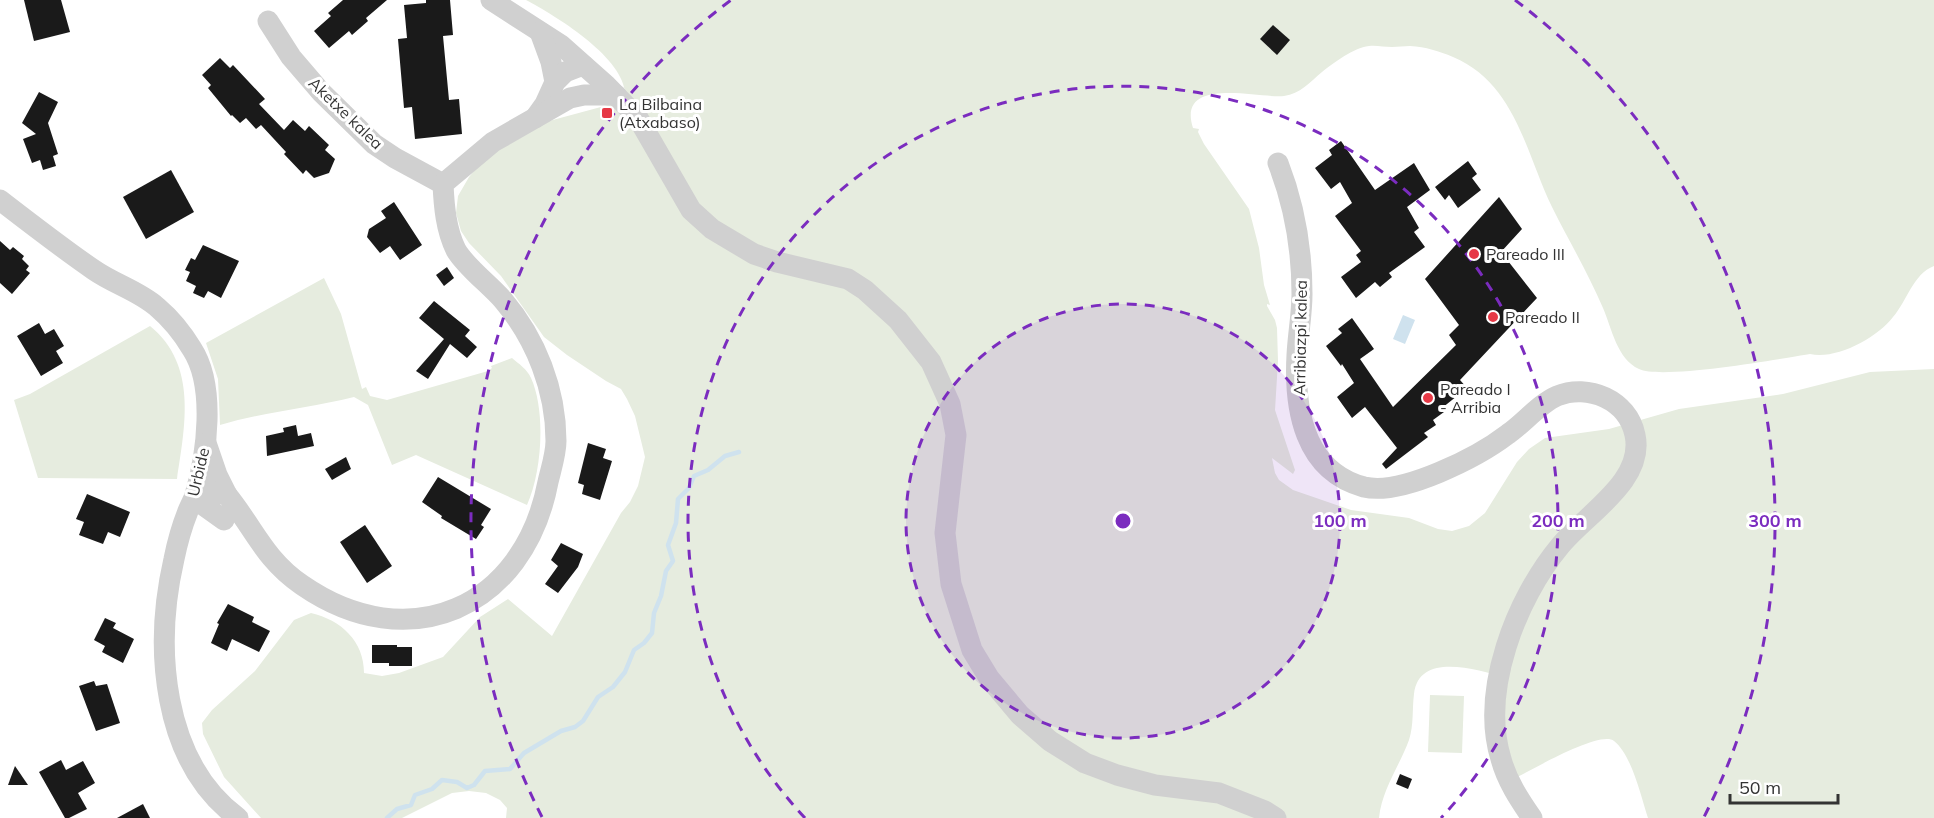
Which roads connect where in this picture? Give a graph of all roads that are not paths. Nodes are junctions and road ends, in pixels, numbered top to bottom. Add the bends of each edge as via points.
1 (491, 0) edge
2 (268, 21) dead end
3 (540, 32) junction
4 (583, 64) junction
5 (555, 82) junction
6 (616, 95) junction
7 (570, 98) junction
8 (535, 119) junction
9 (1278, 163) dead end
10 (443, 184) junction
11 (0, 200) edge
12 (205, 442) junction
13 (227, 495) junction
14 (195, 496) junction
15 (224, 520) junction
16 (246, 525) junction
17 (182, 533) junction
18 (238, 818) edge
19 (1276, 818) edge
20 (1532, 818) edge

1 - 3 street
2 - 10 street, Aketxe kalea via 291,57 321,92 374,144
3 - 4 street
3 - 5 street
4 - 5 street via 565,72
4 - 6 street
4 - 7 street via 579,84
5 - 8 street
6 - 7 street
6 - 19 street via 638,118 692,210 712,229 754,254 848,279 898,320 931,362 950,404 956,435 945,533 951,584 972,650 1020,715 1050,741 1085,763 1155,785 1219,793
7 - 8 street
8 - 10 street via 480,152
9 - 20 street, Arribiazpi kalea via 1300,253 1299,410 1306,437 1319,459 1336,474 1368,488 1386,488 1434,474 1478,454 1507,436 1552,398 1567,392 1597,393 1616,403 1629,418 1636,455 1629,474 1560,546 1542,571 1509,637 1495,694 1500,758 1510,784
10 - 16 street via 449,233 457,252 504,300 531,338 550,389 556,443 543,507 532,536 508,571 486,591 462,608 418,619 371,617 323,598 285,573
11 - 12 street, Urbide via 97,272 157,306 177,329 193,350 207,392
12 - 13 street
12 - 14 street, Urbide
13 - 14 street via 210,491
13 - 16 street
14 - 15 street
14 - 17 street, Urbide
15 - 16 street
15 - 17 street via 208,521
17 - 18 street, Urbide via 169,585 166,675 178,734 190,762 213,795

